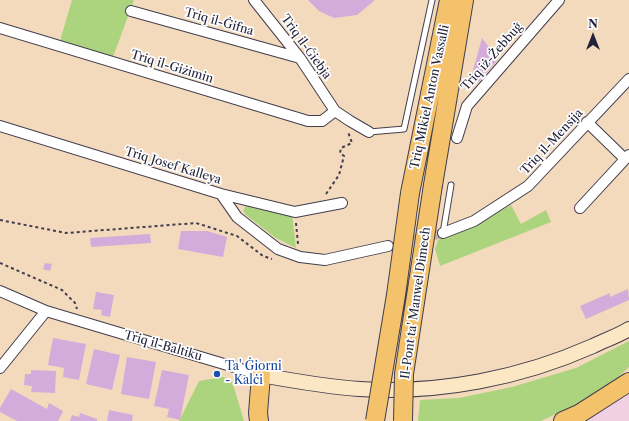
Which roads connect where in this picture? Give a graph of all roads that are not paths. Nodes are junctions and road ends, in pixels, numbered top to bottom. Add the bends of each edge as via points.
1 (254, 0) edge
2 (432, 0) edge
3 (449, 0) edge
4 (464, 0) edge
5 (559, 0) edge
6 (131, 11) dead end
7 (0, 28) edge
8 (300, 58) junction
9 (629, 79) edge
10 (335, 110) junction
11 (587, 122) junction
12 (0, 126) edge
13 (370, 132) joint
14 (457, 138) dead end
15 (627, 157) edge
16 (433, 185) joint
17 (451, 186) dead end
18 (410, 193) joint
19 (221, 194) junction
20 (342, 204) dead end
21 (580, 208) dead end
22 (443, 233) joint
23 (388, 246) tunnel mouth
24 (0, 291) edge
25 (46, 311) junction
26 (629, 329) edge
27 (0, 368) edge
28 (261, 375) junction
29 (629, 382) edge
30 (259, 421) edge
31 (375, 421) edge
32 (403, 421) edge
33 (563, 421) edge

1 - 8 street, Triq il-Ǵiebja
2 - 13 lane via 404,129
3 - 18 highway, Triq Mikiel Anton Vassalli
4 - 16 highway, Triq Mikiel Anton Vassalli
5 - 14 street, Triq iż-Żebbuġ via 467,106
6 - 8 street, Triq il-Ġifna
7 - 10 street, Triq il-Giżimin via 308,121 322,121
8 - 10 street, Triq il-Ǵiebja
9 - 11 street, Triq il-Mensija
10 - 13 street, Triq il-Ǵiebja
11 - 15 street
11 - 22 street, Triq il-Mensija via 528,186 474,222
12 - 19 street, Triq Josef Kalleya
15 - 21 street
16 - 32 highway, Il-Pont ta' Manwel Dimech, bridge via 404,374
17 - 22 lane
18 - 31 highway, Il-Pont ta' Manwel Dimech, bridge
19 - 20 street, Triq Josef Kalleya via 295,212
19 - 23 street via 237,217 278,249 300,257 325,260
24 - 25 street, Triq il-Baltiku
25 - 27 street
25 - 28 street, Triq il-Baltiku
26 - 28 main road, Triq il-Baltiku via 543,366 467,384 426,388 361,389 310,384
28 - 30 highway
29 - 33 highway via 579,414

